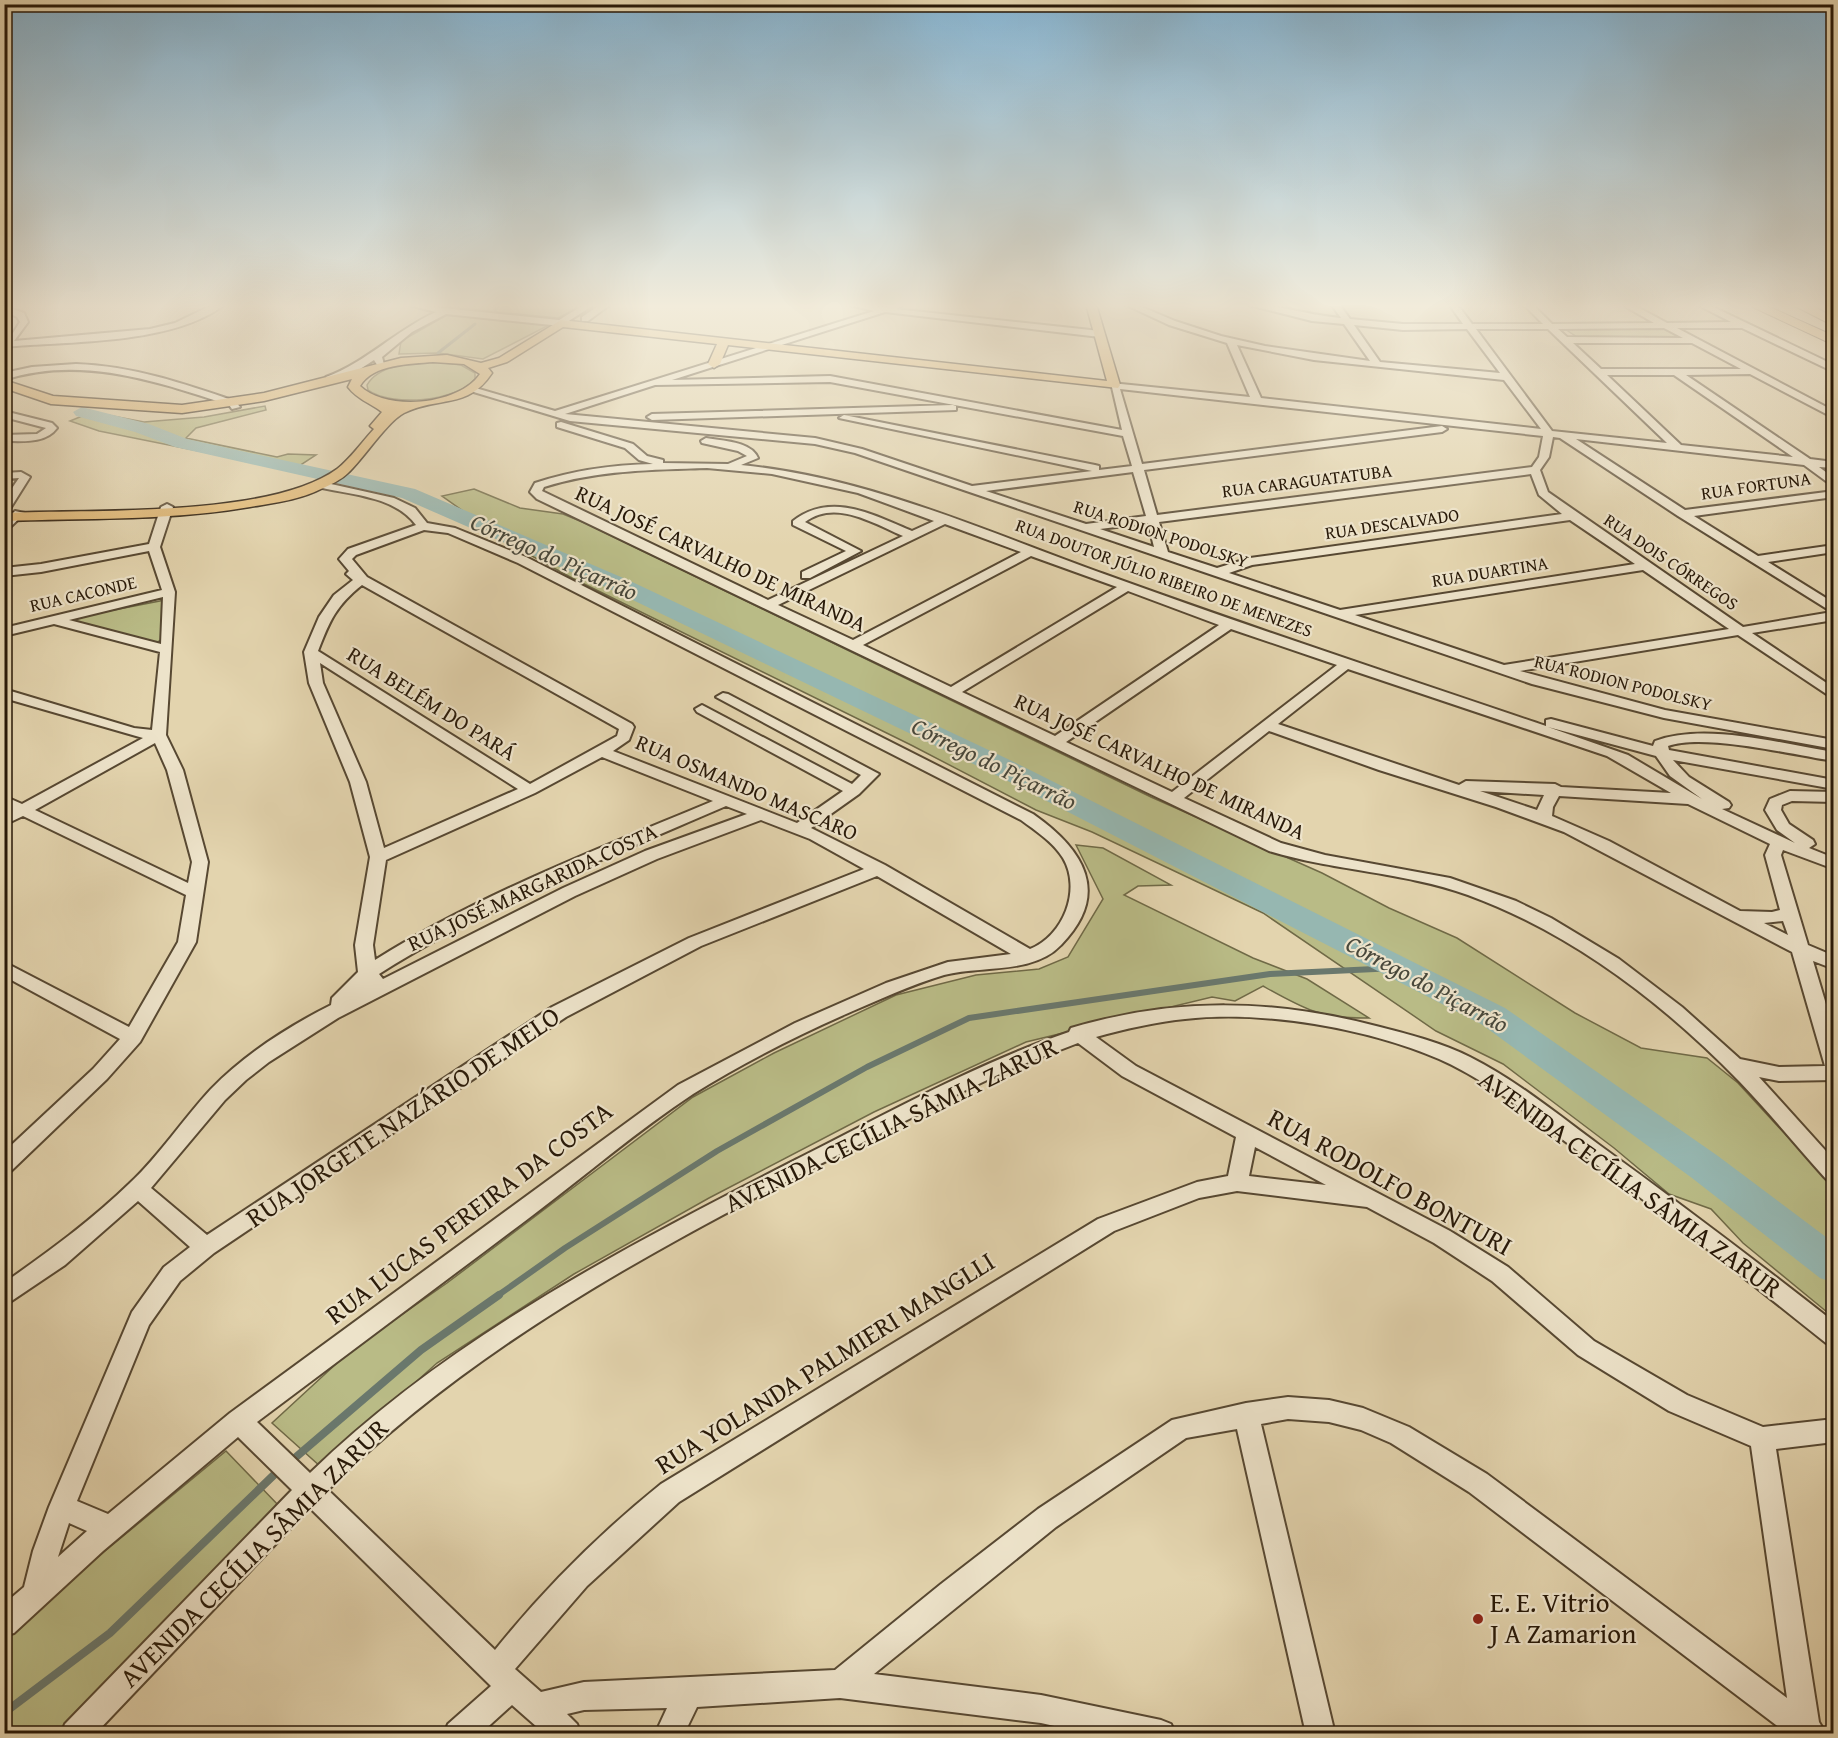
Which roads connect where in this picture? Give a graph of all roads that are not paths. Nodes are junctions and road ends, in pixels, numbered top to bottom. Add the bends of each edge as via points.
1 (7, 385) edge
2 (179, 385) edge
3 (315, 385) edge
4 (318, 385) edge
5 (479, 385) edge
6 (651, 385) edge
7 (864, 385) edge
8 (1114, 385) joint
9 (1250, 385) edge
10 (1513, 385) edge
11 (1613, 385) edge
12 (1695, 385) edge
13 (1777, 385) edge
14 (354, 387) joint
15 (308, 388) junction
16 (472, 390) junction
17 (204, 394) junction
18 (459, 395) junction
19 (4, 399) edge
20 (1257, 401) junction
21 (377, 402) junction
22 (415, 404) junction
23 (94, 405) junction
24 (233, 405) junction
25 (984, 407) junction
26 (145, 408) junction
27 (174, 409) junction
28 (907, 409) junction
29 (888, 410) junction
30 (816, 412) junction
31 (4, 414) edge
32 (554, 414) junction
33 (1382, 415) junction
34 (1833, 415) edge
35 (582, 419) junction
36 (869, 423) junction
37 (626, 424) junction
38 (1461, 425) junction
39 (885, 426) junction
40 (1128, 434) junction
41 (1562, 434) junction
42 (1378, 437) junction
43 (1548, 437) junction
44 (4, 438) edge
45 (1677, 447) junction
46 (1565, 448) junction
47 (1024, 455) junction
48 (1544, 457) junction
49 (643, 458) junction
50 (1807, 462) junction
51 (707, 465) junction
52 (1833, 465) edge
53 (621, 468) junction
54 (1137, 468) junction
55 (1535, 470) junction
56 (1110, 471) junction
57 (1501, 474) junction
58 (4, 476) edge
59 (332, 478) junction
60 (1046, 479) junction
61 (1833, 484) edge
62 (970, 489) junction
63 (1543, 493) junction
64 (1833, 494) edge
65 (553, 503) joint
66 (166, 508) junction
67 (10, 514) edge
68 (1682, 514) junction
69 (1573, 516) junction
70 (1150, 519) junction
71 (945, 520) junction
72 (423, 526) junction
73 (1083, 527) junction
74 (4, 530) edge
75 (911, 535) junction
76 (154, 547) junction
77 (1833, 548) edge
78 (1032, 551) junction
79 (1162, 554) junction
80 (1756, 560) junction
81 (1645, 566) junction
82 (41, 568) junction
83 (338, 568) dead end
84 (4, 572) edge
85 (1218, 572) junction
86 (806, 574) dead end
87 (362, 579) junction
88 (4, 582) edge
89 (1128, 586) junction
90 (169, 592) junction
91 (768, 605) junction
92 (1833, 609) edge
93 (1340, 614) junction
94 (1833, 616) edge
95 (55, 620) junction
96 (1229, 624) junction
97 (1737, 629) junction
98 (4, 632) edge
99 (854, 645) junction
100 (167, 650) junction
101 (311, 652) junction
102 (1346, 664) junction
103 (1502, 669) junction
104 (1400, 681) junction
105 (4, 693) edge
106 (951, 693) junction
107 (1833, 695) edge
108 (723, 697) dead end
109 (702, 709) dead end
110 (1268, 726) junction
111 (159, 735) junction
112 (1055, 743) junction
113 (1833, 745) edge
114 (603, 752) junction
115 (1661, 753) junction
116 (1833, 757) edge
117 (1639, 765) junction
118 (1833, 784) edge
119 (1443, 785) junction
120 (1555, 789) junction
121 (531, 790) junction
122 (854, 791) junction
123 (1614, 793) junction
124 (1833, 797) edge
125 (1173, 799) junction
126 (1692, 800) junction
127 (4, 801) edge
128 (723, 802) junction
129 (24, 809) junction
130 (759, 815) junction
131 (1544, 818) junction
132 (4, 820) edge
133 (799, 829) junction
134 (1779, 842) junction
135 (1811, 855) junction
136 (378, 857) junction
137 (1833, 862) edge
138 (879, 869) junction
139 (1781, 877) junction
140 (196, 893) junction
141 (1791, 912) junction
142 (1737, 916) junction
143 (1802, 950) junction
144 (1028, 956) junction
145 (1833, 963) edge
146 (367, 973) junction
147 (9, 977) edge
148 (380, 986) junction
149 (331, 1012) junction
150 (1078, 1033) junction
151 (133, 1037) junction
152 (1735, 1064) junction
153 (1833, 1065) edge
154 (1833, 1073) edge
155 (1247, 1135) junction
156 (4, 1165) edge
157 (1833, 1174) edge
158 (1237, 1183) junction
159 (138, 1189) junction
160 (1370, 1199) junction
161 (206, 1247) junction
162 (4, 1296) edge
163 (1833, 1336) edge
164 (1246, 1414) junction
165 (239, 1421) junction
166 (1833, 1430) edge
167 (1762, 1439) junction
168 (303, 1483) junction
169 (62, 1507) junction
170 (110, 1528) junction
171 (36, 1593) junction
172 (4, 1623) edge
173 (504, 1679) junction
174 (840, 1684) junction
175 (689, 1693) junction
176 (539, 1707) junction
177 (1809, 1732) edge
178 (75, 1734) edge
179 (458, 1734) edge
180 (567, 1734) edge
181 (669, 1734) edge
182 (1161, 1734) edge
183 (1321, 1734) edge

1 - 23 main road via 51,400
2 - 17 street
3 - 15 street
4 - 15 main road
5 - 16 main road
6 - 32 street
7 - 25 street
8 - 20 street
8 - 40 street
9 - 20 street
10 - 43 street
11 - 45 street
12 - 50 street
13 - 34 street
14 - 21 main road via 365,398
14 - 24 main road
15 - 24 main road
16 - 18 main road
16 - 32 street, RUA RODION PODOLSKY
17 - 24 street
17 - 27 main road
18 - 22 main road
18 - 49 street via 616,441
19 - 23 main road via 41,405
20 - 33 street
21 - 22 main road
21 - 59 main road via 389,411
22 - 59 main road via 397,412
23 - 26 main road
24 - 26 main road via 183,413
24 - 27 main road
25 - 28 street
25 - 40 street
26 - 27 main road
28 - 29 street
28 - 39 street
29 - 30 street
29 - 36 street
30 - 35 street
30 - 36 street
31 - 44 street via 52,428 46,435
32 - 35 street, RUA RODION PODOLSKY
33 - 38 street
33 - 42 street
35 - 37 street, RUA RODION PODOLSKY
36 - 39 street
37 - 51 street via 741,448 753,458 741,464
37 - 62 street, RUA RODION PODOLSKY via 815,441 858,451
38 - 42 street
38 - 43 street
39 - 47 street
40 - 54 street
41 - 43 street
41 - 45 street
41 - 46 street
42 - 54 street
43 - 46 street
43 - 48 street
45 - 50 street
46 - 48 street
46 - 68 street via 1592,456
47 - 56 street
47 - 60 street
48 - 55 street
49 - 51 street
49 - 53 street
50 - 52 street
50 - 61 street
51 - 53 street, RUA DOUTOR JÚLIO RIBEIRO DE MENEZES
51 - 71 street, RUA DOUTOR JÚLIO RIBEIRO DE MENEZES via 825,481 872,493
53 - 65 street, RUA DOUTOR JÚLIO RIBEIRO DE MENEZES via 570,475 539,485 536,492
54 - 56 street
54 - 70 street
55 - 57 street, RUA CARAGUATATUBA
55 - 63 street
56 - 60 street
57 - 63 street, RUA DOIS CÓRREGOS
57 - 70 street, RUA CARAGUATATUBA
58 - 67 street via 25,477
59 - 66 main road via 285,497
59 - 72 street via 411,510
60 - 62 street
62 - 73 street, RUA RODION PODOLSKY
63 - 69 street, RUA DOIS CÓRREGOS
64 - 68 street, RUA FORTUNA
65 - 91 street, RUA JOSÉ CARVALHO DE MIRANDA
66 - 67 main road
66 - 76 street
67 - 74 street
68 - 80 street
69 - 81 street, RUA DOIS CÓRREGOS
69 - 85 street, RUA DESCALVADO via 1250,562
70 - 73 street, RUA CARAGUATATUBA
70 - 79 street
71 - 75 street
71 - 78 street, RUA DOUTOR JÚLIO RIBEIRO DE MENEZES
72 - 87 street via 352,552 345,560
72 - 144 street via 451,530 522,560 1027,817 1054,835 1071,856 1080,878 1081,897 1061,935 1050,946
73 - 79 street, RUA RODION PODOLSKY
75 - 86 street via 843,509 825,508 797,523 855,551
75 - 91 street
76 - 82 street
76 - 90 street
77 - 80 street
78 - 89 street, RUA DOUTOR JÚLIO RIBEIRO DE MENEZES
78 - 99 street
79 - 85 street, RUA RODION PODOLSKY
80 - 92 street
81 - 93 street, RUA DUARTINA
81 - 97 street, RUA DOIS CÓRREGOS
82 - 84 street
82 - 88 street
83 - 87 street
85 - 93 street, RUA RODION PODOLSKY
87 - 101 street via 338,598 324,617
87 - 114 street via 627,727 624,737
89 - 96 street, RUA DOUTOR JÚLIO RIBEIRO DE MENEZES
89 - 106 street
90 - 95 street, RUA CACONDE
90 - 100 street
91 - 99 street, RUA JOSÉ CARVALHO DE MIRANDA
93 - 103 street, RUA RODION PODOLSKY
94 - 97 street
95 - 98 street, RUA CACONDE
95 - 100 street
96 - 102 street, RUA DOUTOR JÚLIO RIBEIRO DE MENEZES
96 - 112 street
97 - 103 street
97 - 107 street, RUA DOIS CÓRREGOS
99 - 106 street, RUA JOSÉ CARVALHO DE MIRANDA
100 - 111 street
101 - 121 street, RUA BELÉM DO PARÁ
101 - 136 street via 316,683 358,782
102 - 104 street, RUA DOUTOR JÚLIO RIBEIRO DE MENEZES
102 - 110 street
103 - 113 street, RUA RODION PODOLSKY via 1664,714
104 - 115 street
104 - 117 street, RUA DOUTOR JÚLIO RIBEIRO DE MENEZES
105 - 111 street via 133,732
106 - 112 street, RUA JOSÉ CARVALHO DE MIRANDA
108 - 122 street via 871,774
109 - 122 street
110 - 119 street
110 - 125 street
111 - 129 street
111 - 140 street via 175,770 200,862
112 - 125 street, RUA JOSÉ CARVALHO DE MIRANDA
114 - 121 street
114 - 128 street, RUA OSMANDO MASCARO
115 - 116 street via 1662,742 1680,737
115 - 118 street
115 - 134 street via 1676,775
117 - 123 street via 1643,782
117 - 126 street, RUA DOUTOR JÚLIO RIBEIRO DE MENEZES
119 - 120 street
119 - 131 street
120 - 123 street
120 - 131 street
121 - 136 street
122 - 133 street
123 - 126 street
124 - 137 street via 1782,797 1773,810 1791,835
125 - 152 street, RUA JOSÉ CARVALHO DE MIRANDA via 1307,858 1473,890 1537,919 1642,985 1687,1019
126 - 134 street, RUA DOUTOR JÚLIO RIBEIRO DE MENEZES
127 - 129 street
128 - 130 street, RUA OSMANDO MASCARO
128 - 146 street, RUA JOSÉ MARGARIDA COSTA via 530,884 421,939
129 - 132 street
129 - 140 street
130 - 133 street, RUA OSMANDO MASCARO
130 - 148 street, RUA JOSÉ MARGARIDA COSTA via 651,855 568,892
131 - 142 street via 1656,871
133 - 138 street, RUA OSMANDO MASCARO
134 - 135 street
134 - 139 street via 1773,855
135 - 137 street
135 - 139 street via 1790,861
136 - 146 street via 364,945
138 - 144 street, RUA OSMANDO MASCARO
138 - 161 street, RUA JORGETE NAZÁRIO DE MELO via 695,942 559,1012
139 - 141 street
140 - 151 street via 187,942
141 - 142 street via 1773,918
141 - 143 street
142 - 143 street
143 - 145 street
143 - 153 street
144 - 165 street, RUA LUCAS PEREIRA DA COSTA via 962,965 925,975 762,1045 684,1090
146 - 148 street
146 - 149 street, RUA JOSÉ MARGARIDA COSTA
147 - 151 street
148 - 149 street, RUA JOSÉ MARGARIDA COSTA
149 - 159 street, RUA JOSÉ MARGARIDA COSTA via 239,1076
150 - 155 street, RUA RODOLFO BONTURI via 1129,1071
150 - 163 street, AVENIDA CECÍLIA SÂMIA ZARUR via 1180,1012 1230,1010 1288,1016 1426,1046 1488,1075 1696,1226
150 - 168 street, AVENIDA CECÍLIA SÂMIA ZARUR via 1000,1066 662,1240 441,1375
151 - 156 street via 100,1074
152 - 154 street via 1779,1074
152 - 157 street, RUA JOSÉ CARVALHO DE MIRANDA
155 - 158 street
155 - 160 street, RUA RODOLFO BONTURI
158 - 160 street, RUA YOLANDA PALMIERI MANGLLI
158 - 173 street, RUA YOLANDA PALMIERI MANGLLI via 1197,1191 1106,1225 670,1493 596,1558 524,1635
159 - 161 street
159 - 162 street, RUA JOSÉ MARGARIDA COSTA via 57,1258
160 - 167 street, RUA RODOLFO BONTURI via 1442,1237 1500,1274 1586,1348 1636,1380
161 - 169 street, RUA JORGETE NAZÁRIO DE MELO via 172,1274 140,1319
164 - 174 street via 1181,1428 1047,1518
164 - 177 street via 1287,1408 1329,1410 1400,1435 1478,1483
164 - 183 street
165 - 168 street
165 - 170 street, RUA LUCAS PEREIRA DA COSTA
166 - 167 street
167 - 177 street
168 - 173 street
168 - 178 street, AVENIDA CECÍLIA SÂMIA ZARUR
169 - 170 street
169 - 171 street, RUA JORGETE NAZÁRIO DE MELO
170 - 171 street, RUA LUCAS PEREIRA DA COSTA
171 - 172 street, RUA LUCAS PEREIRA DA COSTA
173 - 176 street
173 - 179 street, RUA YOLANDA PALMIERI MANGLLI
174 - 175 street
174 - 182 street via 1041,1709
175 - 176 street via 584,1696
175 - 181 street
176 - 180 street

